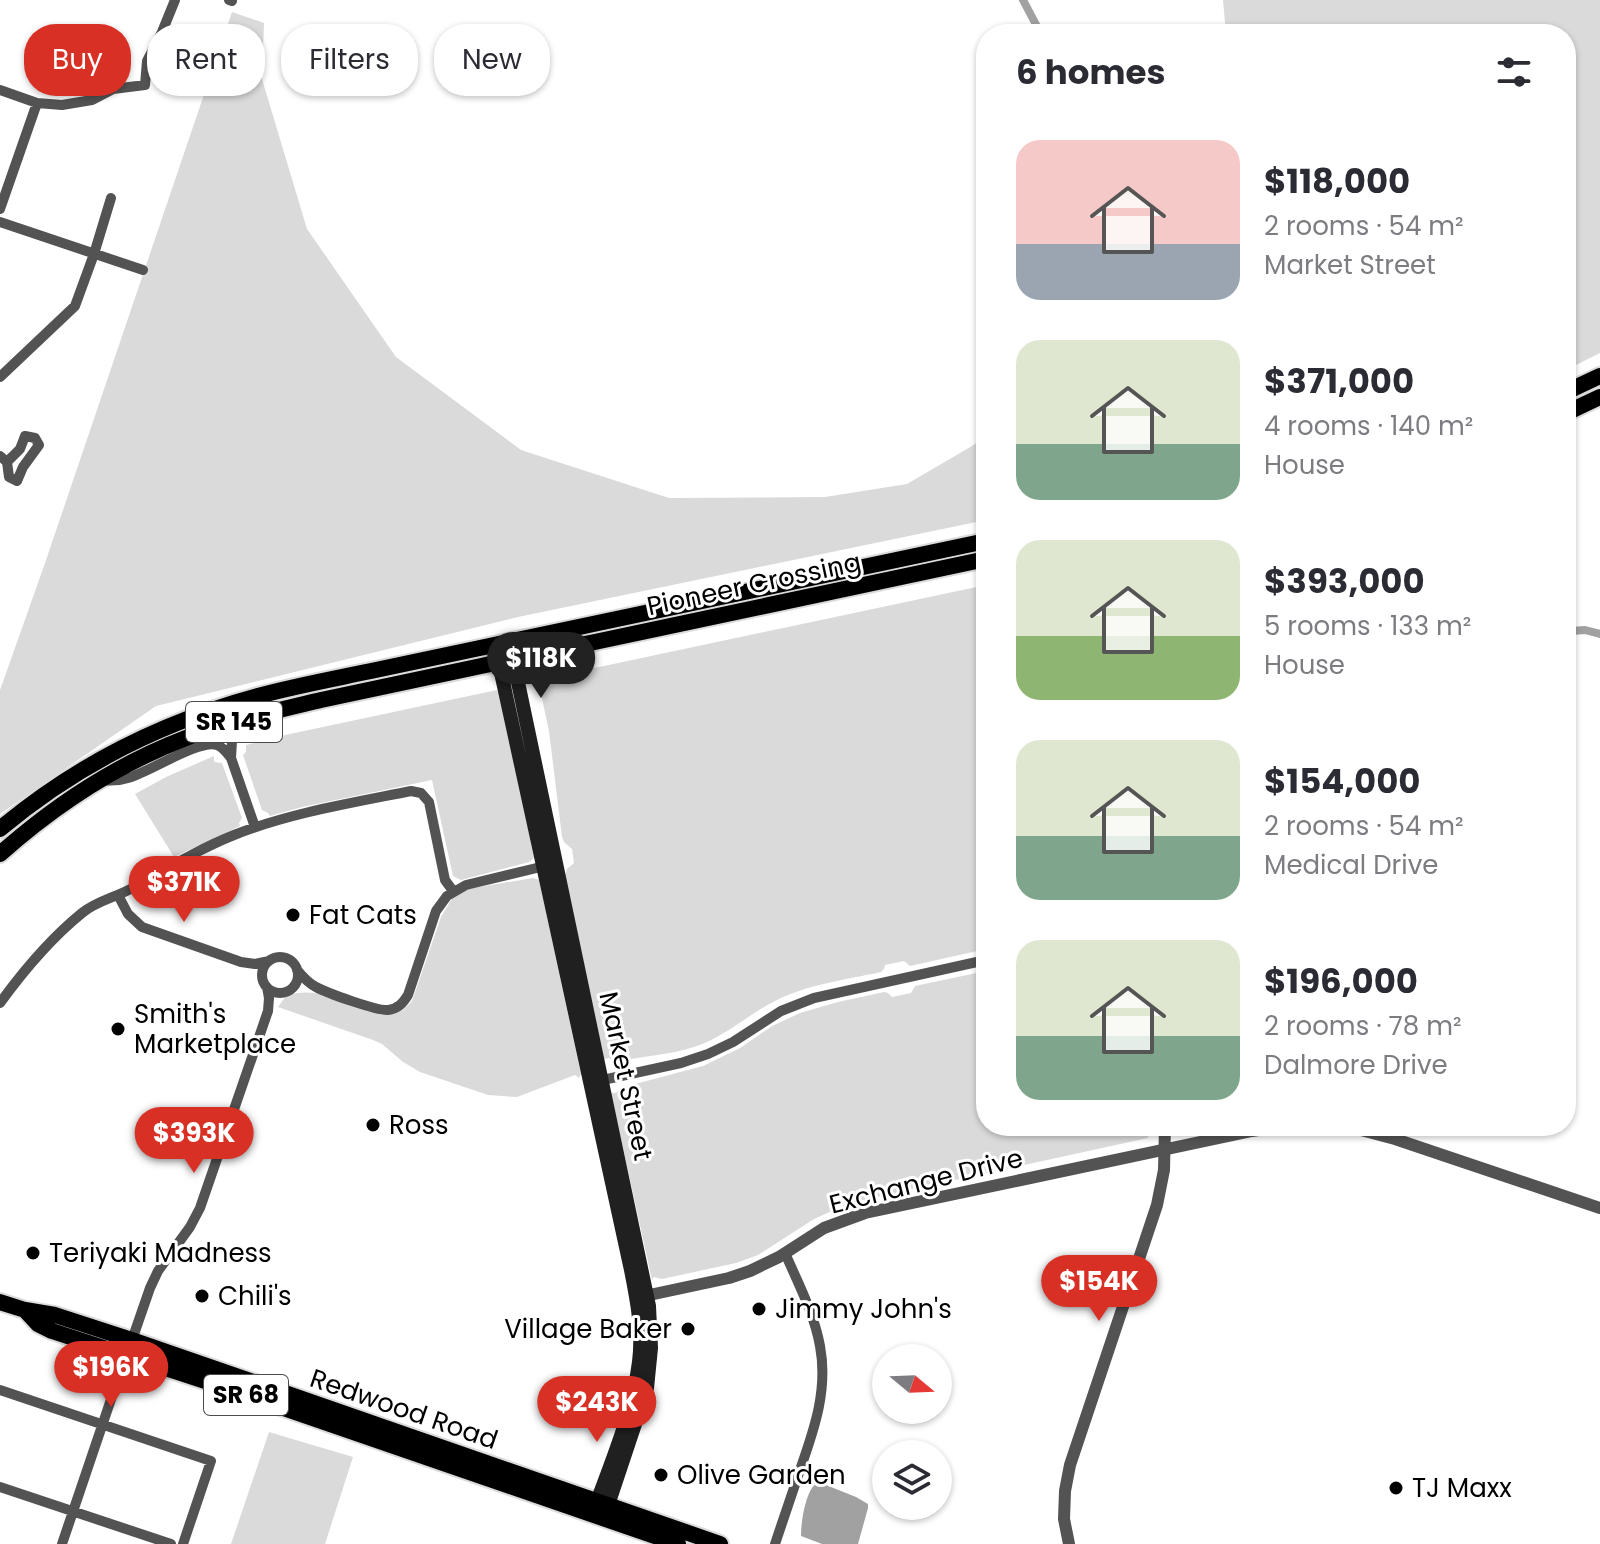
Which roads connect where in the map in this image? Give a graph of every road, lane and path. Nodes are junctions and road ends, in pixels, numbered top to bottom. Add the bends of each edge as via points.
1 (175, 0) edge
2 (0, 90) edge
3 (37, 103) junction
4 (111, 198) dead end
5 (0, 209) edge
6 (0, 222) edge
7 (94, 254) junction
8 (143, 270) dead end
9 (1600, 376) edge
10 (0, 377) edge
11 (1576, 387) edge
12 (1600, 397) edge
13 (1576, 408) edge
14 (976, 543) edge
15 (976, 561) edge
16 (502, 643) junction
17 (506, 661) junction
18 (243, 719) junction
19 (231, 758) junction
20 (102, 780) junction
21 (3, 827) edge
22 (255, 827) junction
23 (0, 854) edge
24 (550, 865) junction
25 (453, 891) junction
26 (118, 895) junction
27 (269, 961) junction
28 (241, 962) junction
29 (976, 962) edge
30 (297, 970) junction
31 (266, 985) junction
32 (317, 988) junction
33 (287, 991) junction
34 (0, 1003) edge
35 (268, 1011) junction
36 (596, 1081) junction
37 (1165, 1136) edge
38 (1228, 1136) edge
39 (1385, 1136) edge
40 (1165, 1149) junction
41 (1600, 1208) edge
42 (785, 1253) junction
43 (642, 1296) junction
44 (0, 1302) edge
45 (129, 1348) junction
46 (0, 1390) edge
47 (103, 1425) junction
48 (0, 1487) edge
49 (600, 1510) junction
50 (73, 1511) junction
51 (1064, 1519) junction
52 (62, 1544) edge
53 (171, 1544) edge
54 (183, 1544) edge
55 (678, 1544) edge
56 (720, 1544) edge
57 (775, 1544) edge
58 (1061, 1544) edge
59 (1069, 1544) edge

1 - 3 street via 147,61 145,85 113,89 92,100
2 - 3 street
3 - 5 street
4 - 7 street
6 - 7 street
7 - 8 street
7 - 10 street via 75,306
9 - 11 main road
12 - 13 main road
14 - 16 main road, Pioneer Crossing / SR 145
15 - 17 main road, Pioneer Crossing / SR 145
16 - 17 main road, Market Street
16 - 21 main road, Pioneer Crossing / SR 145 via 274,692 184,720 85,767
17 - 18 main road, Pioneer Crossing / SR 145
17 - 24 main road, Market Street
18 - 19 street
18 - 20 main road, Pioneer Crossing / SR 145 via 167,746
19 - 20 street via 220,746 209,744 130,777
19 - 22 street
20 - 23 main road, Pioneer Crossing / SR 145
22 - 25 street via 418,792 429,802 445,880
22 - 26 street
24 - 25 street
24 - 36 main road, Market Street
25 - 32 street via 436,911 408,995 398,1006 379,1009
26 - 28 street via 142,927
26 - 34 street via 89,907 64,928
27 - 28 street
27 - 30 street via 285,958
27 - 31 street via 263,971
28 - 31 street
29 - 36 street via 814,998 708,1054
30 - 32 street
30 - 33 street
31 - 33 street via 275,992
31 - 35 street
32 - 33 street
33 - 35 street
35 - 45 street via 205,1196 158,1271
36 - 43 main road, Market Street
37 - 40 street
38 - 40 street, Exchange Drive
39 - 41 street
40 - 42 street, Exchange Drive via 865,1213 824,1228
40 - 51 street via 1157,1205 1070,1465
42 - 43 street, Exchange Drive via 741,1274
42 - 57 street via 814,1323 823,1382 815,1429
43 - 49 main road, Market Street via 651,1348 647,1388
44 - 45 main road, Redwood Road / SR 68 via 25,1310 44,1328
45 - 47 street
45 - 49 main road, Redwood Road / SR 68
46 - 47 street
47 - 50 street
47 - 54 street via 211,1461
48 - 50 street
49 - 55 main road, Redwood Road / SR 68
49 - 56 main road, Redwood Road / SR 68
50 - 52 street
50 - 53 street
51 - 58 street
51 - 59 street

